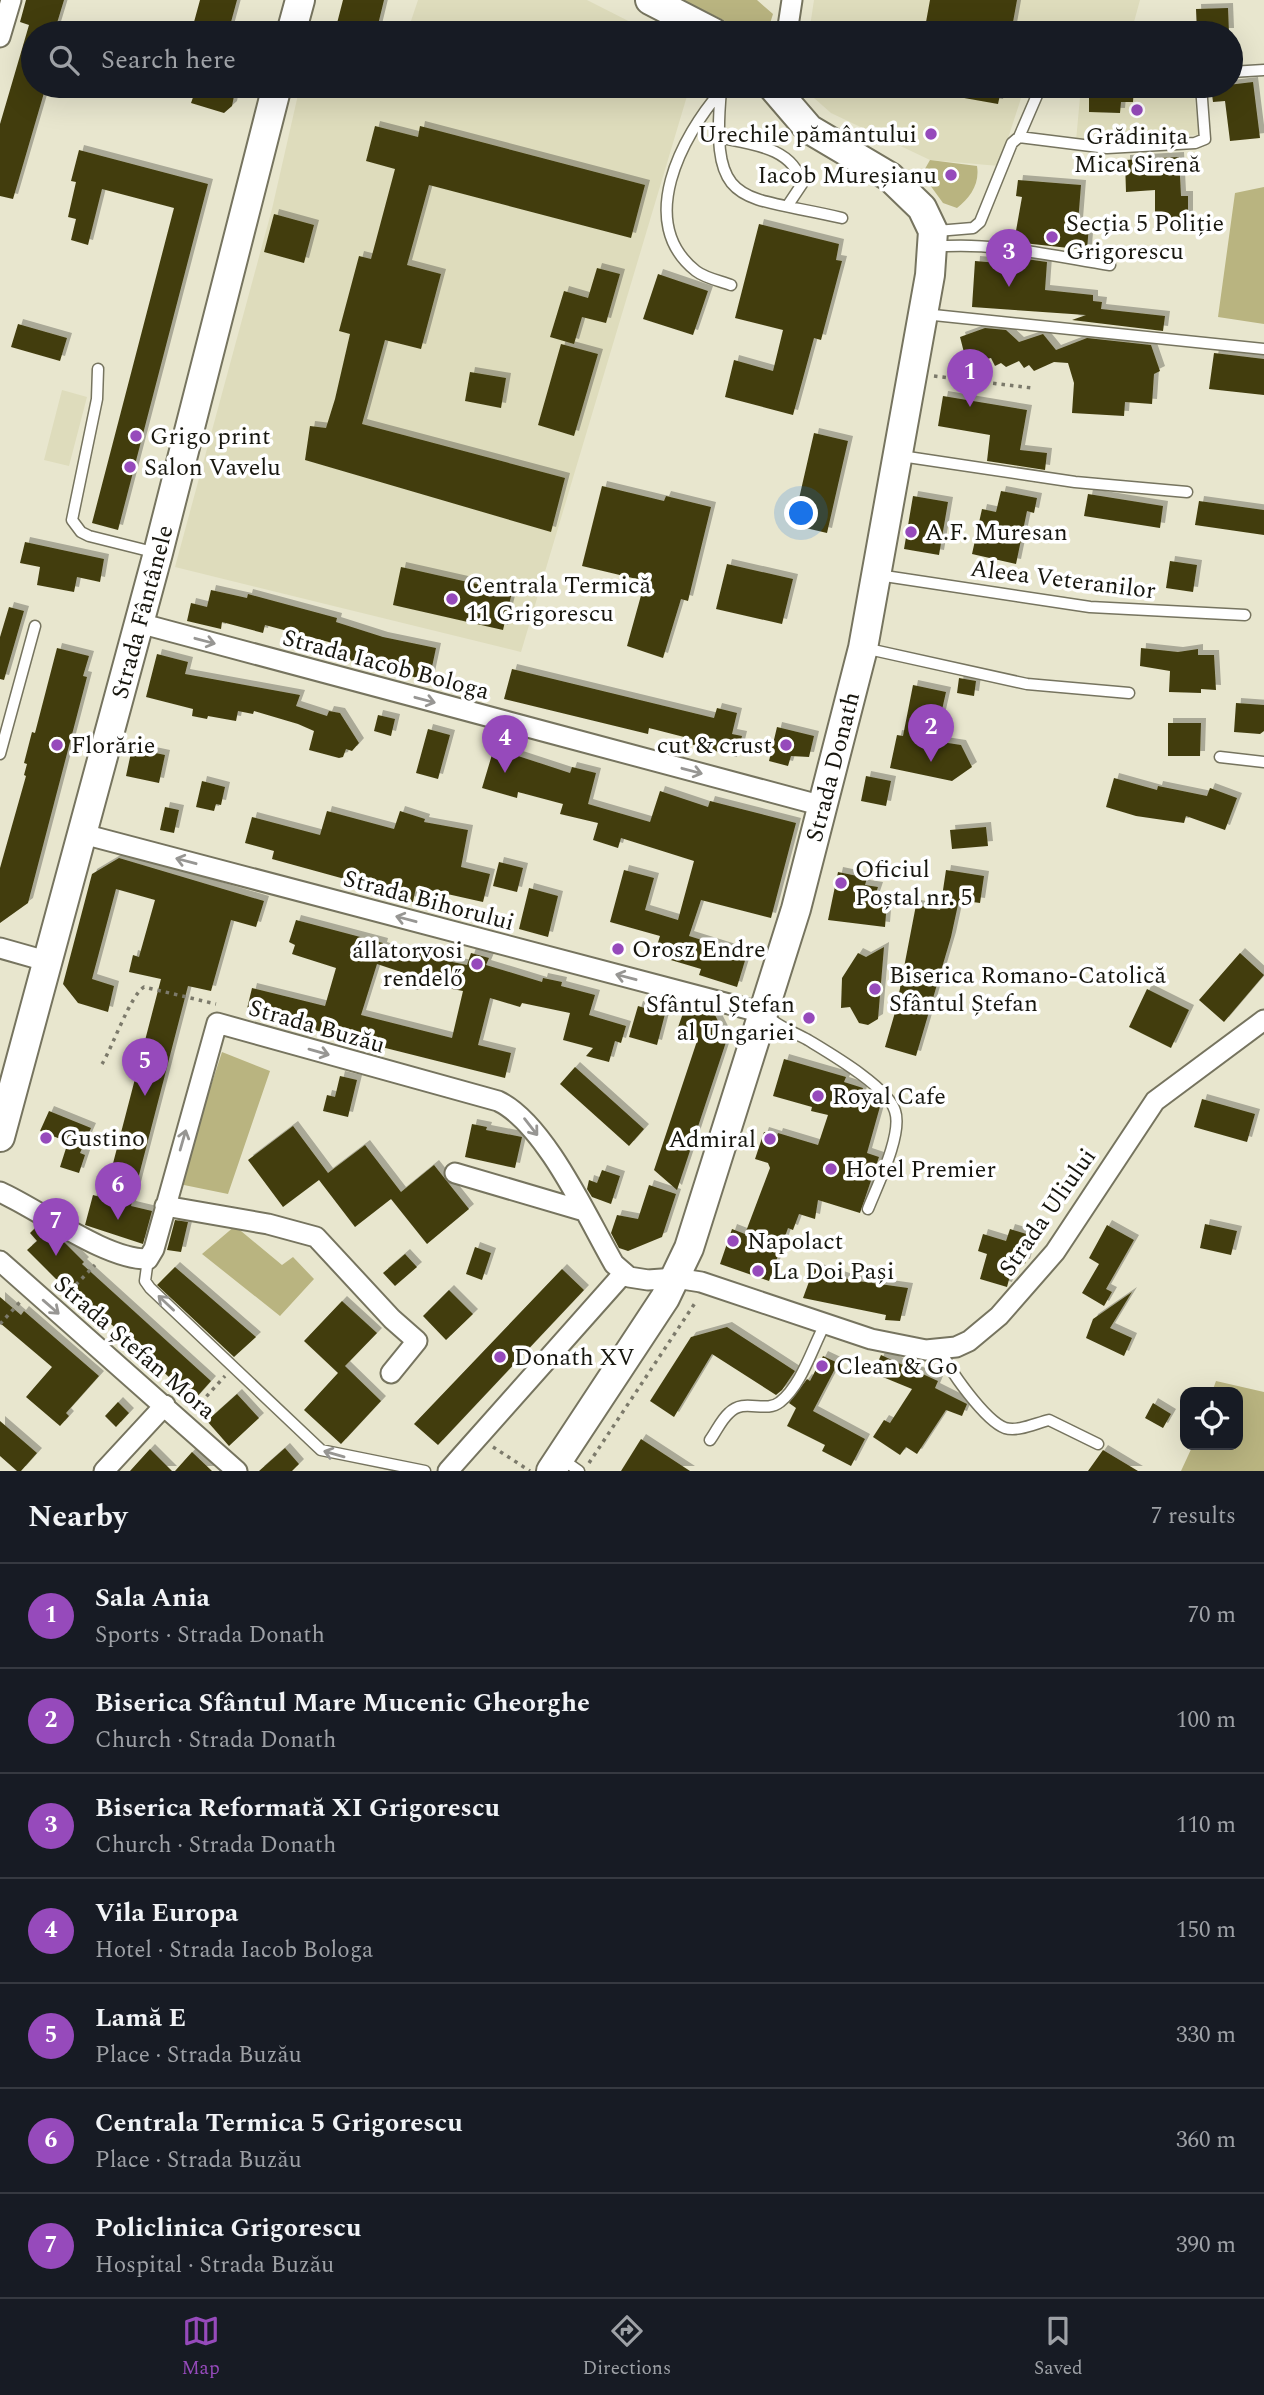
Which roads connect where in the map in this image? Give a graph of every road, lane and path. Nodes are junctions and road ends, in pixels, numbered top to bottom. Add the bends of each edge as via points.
1 (10, 0) edge
2 (300, 0) edge
3 (650, 0) edge
4 (792, 0) edge
5 (294, 21) edge
6 (691, 21) edge
7 (789, 21) edge
8 (0, 37) edge
9 (1264, 70) edge
10 (1243, 71) edge
11 (274, 98) edge
12 (714, 98) edge
13 (720, 98) edge
14 (785, 98) edge
15 (1036, 98) edge
16 (1202, 98) edge
17 (717, 137) junction
18 (1019, 137) junction
19 (788, 205) junction
20 (842, 218) dead end
21 (933, 239) junction
22 (1110, 265) dead end
23 (731, 285) dead end
24 (924, 314) junction
25 (1264, 349) edge
26 (98, 369) dead end
27 (928, 375) dead end
28 (1032, 388) dead end
29 (900, 456) junction
30 (1187, 492) dead end
31 (158, 553) junction
32 (877, 575) junction
33 (1245, 615) dead end
34 (139, 623) junction
35 (35, 626) dead end
36 (863, 648) junction
37 (1129, 693) dead end
38 (2, 740) edge
39 (0, 754) edge
40 (1220, 757) dead end
41 (1264, 762) edge
42 (823, 806) junction
43 (83, 834) junction
44 (0, 948) edge
45 (46, 961) junction
46 (222, 1006) dead end
47 (763, 1013) junction
48 (1264, 1020) edge
49 (102, 1064) dead end
50 (0, 1137) edge
51 (455, 1173) dead end
52 (0, 1192) edge
53 (165, 1206) junction
54 (868, 1209) dead end
55 (584, 1211) junction
56 (109, 1251) junction
57 (148, 1259) junction
58 (0, 1261) edge
59 (623, 1274) junction
60 (688, 1280) junction
61 (31, 1289) junction
62 (53, 1308) junction
63 (0, 1324) edge
64 (824, 1326) junction
65 (942, 1350) junction
66 (234, 1367) junction
67 (391, 1373) dead end
68 (165, 1405) junction
69 (184, 1422) junction
70 (710, 1440) dead end
71 (1098, 1444) dead end
72 (493, 1448) dead end
73 (569, 1468) edge
74 (104, 1471) edge
75 (237, 1471) edge
76 (425, 1471) edge
77 (447, 1471) edge
78 (530, 1471) edge

1 - 8 street
2 - 5 main road
3 - 6 main road
4 - 7 street
9 - 10 lane
11 - 31 main road, Strada Fântânele
12 - 23 lane via 686,137 666,215 669,233 686,261 698,272
13 - 17 lane
14 - 21 main road via 821,137 891,177 922,208
15 - 18 lane
16 - 18 lane via 1205,139 1195,143 1107,148
17 - 19 lane via 730,185 755,199
17 - 19 lane via 766,147 791,162 802,184
18 - 21 lane via 1012,143 980,222
19 - 20 lane
21 - 22 lane
21 - 24 main road, Strada Donath
24 - 25 lane
24 - 29 main road, Strada Donath
26 - 31 lane via 97,399 72,520 89,536
27 - 28 path
29 - 30 lane via 1075,482
29 - 32 main road, Strada Donath
31 - 34 main road, Strada Fântânele
32 - 33 lane, Aleea Veteranilor via 1090,607
32 - 36 main road, Strada Donath
34 -> 42 street, Strada Iacob Bologa
34 - 43 main road, Strada Fântânele
35 - 38 lane
36 - 37 lane via 1027,684
36 - 42 main road, Strada Donath
38 - 39 lane
40 - 41 lane
42 - 47 main road, Strada Donath
43 - 45 main road, Strada Fântânele
47 -> 43 street, Strada Bihorului
44 - 45 street
45 - 50 main road, Strada Fântânele
46 - 49 path via 145,987 136,992
47 - 54 lane via 848,1066 888,1097 897,1113 891,1149
47 - 60 main road, Strada Donath via 689,1248
48 - 65 street, Strada Uliului via 1154,1101 1055,1252 1025,1289 968,1341
51 - 55 street
52 - 56 street
53 -> 55 street, Strada Buzău via 217,1023 513,1108 540,1139
53 - 57 street, Strada Buzău via 155,1249
53 - 67 street via 316,1237 417,1341
55 - 59 street, Strada Buzău
56 - 57 street
56 - 62 path
66 -> 57 lane via 150,1288 145,1280
58 - 61 street, Strada Ștefan Mora
59 - 60 street via 648,1280
59 - 77 street
60 - 64 street
60 - 73 main road, Strada Donath
60 - 73 path via 695,1304
61 -> 62 street, Strada Ștefan Mora
61 - 63 path
62 - 68 street, Strada Ștefan Mora
64 - 65 street
64 - 70 lane via 792,1390 780,1403 740,1406 729,1412
65 - 71 lane via 951,1373 995,1422 1016,1429 1049,1420
66 - 69 path
76 -> 66 lane via 321,1450
68 - 69 street, Strada Ștefan Mora
68 - 74 street
69 - 75 street, Strada Ștefan Mora
72 - 78 path

